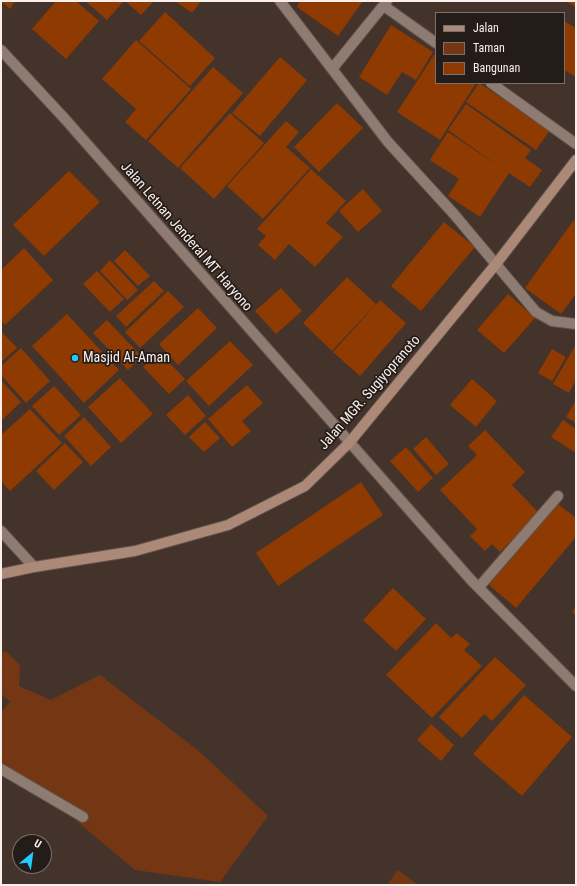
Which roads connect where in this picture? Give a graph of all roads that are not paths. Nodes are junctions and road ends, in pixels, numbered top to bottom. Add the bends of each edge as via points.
1 (280, 1) edge
2 (386, 3) edge
3 (435, 43) edge
4 (1, 50) edge
5 (332, 69) junction
6 (492, 84) edge
7 (576, 144) edge
8 (576, 160) edge
9 (496, 264) junction
10 (576, 324) edge
11 (349, 443) junction
12 (558, 496) dead end
13 (1, 531) edge
14 (34, 567) junction
15 (1, 574) edge
16 (479, 587) junction
17 (576, 686) edge
18 (1, 770) edge
19 (84, 817) dead end

1 - 5 street
2 - 3 street
2 - 5 street
4 - 11 street, Jalan Letnan Jenderal MT Haryono via 65,119
5 - 9 street via 388,142
6 - 7 street
8 - 9 main road, Jalan MGR. Sugiyopranoto
9 - 10 street via 536,312 552,321
9 - 11 main road, Jalan MGR. Sugiyopranoto
11 - 14 main road, Jalan MGR. Sugiyopranoto via 305,486 228,525 135,551
11 - 16 street, Jalan Letnan Jenderal MT Haryono
12 - 16 street
13 - 14 street
14 - 15 main road, Jalan MGR. Sugiyopranoto
16 - 17 street, Jalan Letnan Jenderal MT Haryono
18 - 19 street

